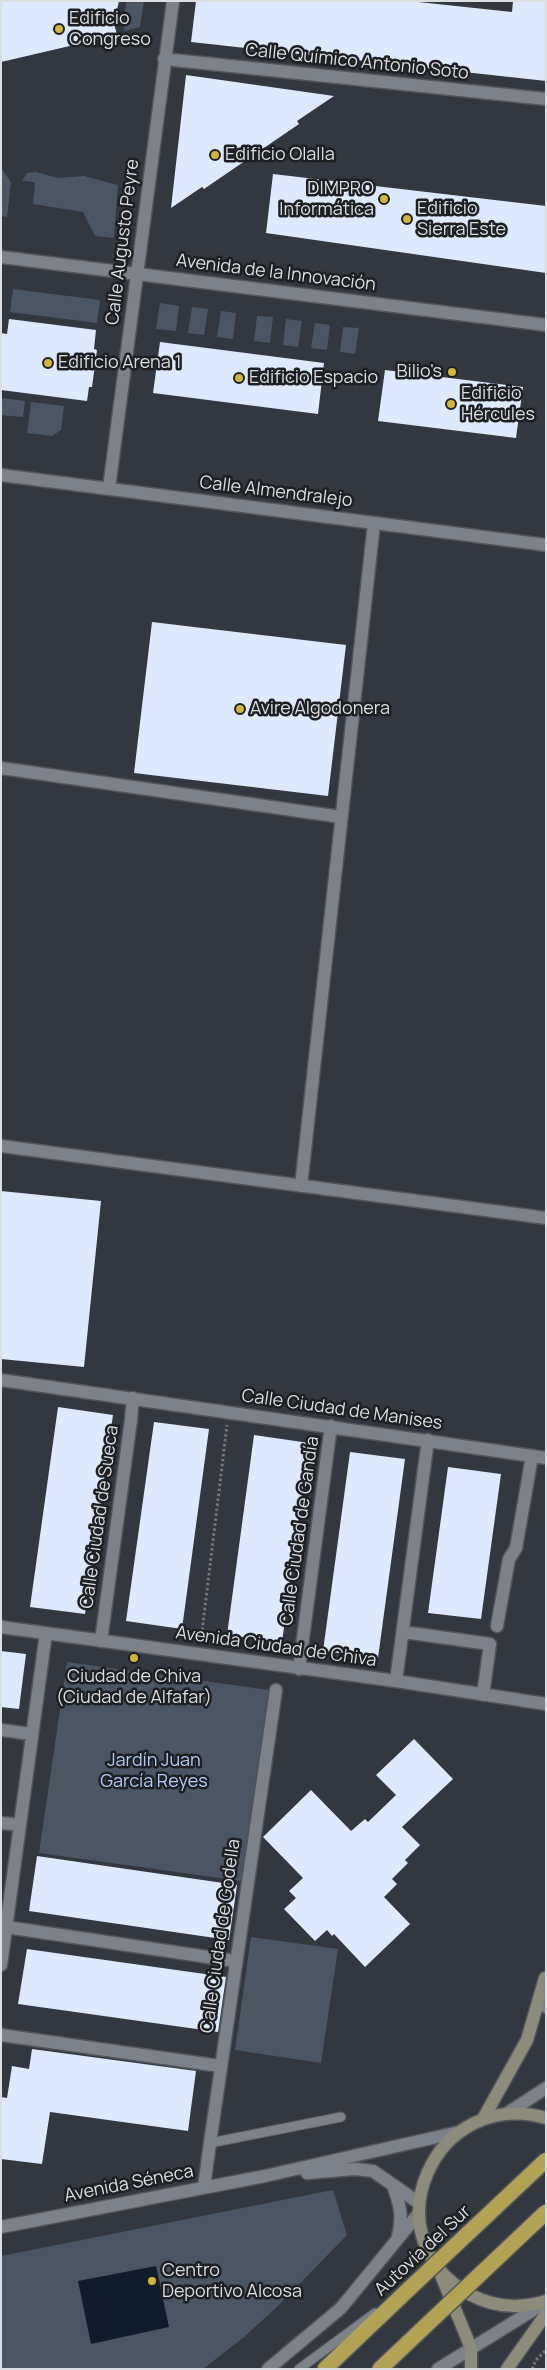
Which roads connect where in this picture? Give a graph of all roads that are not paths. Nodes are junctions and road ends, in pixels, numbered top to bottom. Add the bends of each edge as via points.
1 (173, 1) edge
2 (164, 59) junction
3 (546, 100) edge
4 (1, 257) edge
5 (136, 273) junction
6 (546, 325) edge
7 (1, 475) edge
8 (109, 488) junction
9 (374, 523) junction
10 (546, 545) edge
11 (1, 768) edge
12 (341, 816) junction
13 (1, 1146) edge
14 (301, 1186) junction
15 (546, 1218) edge
16 (1, 1380) edge
17 (133, 1398) junction
18 (331, 1426) junction
19 (428, 1440) junction
20 (532, 1456) junction
21 (546, 1458) edge
22 (497, 1626) dead end
23 (1, 1627) edge
24 (403, 1632) junction
25 (46, 1633) junction
26 (101, 1641) junction
27 (299, 1669) junction
28 (396, 1681) junction
29 (276, 1690) dead end
30 (483, 1695) junction
31 (546, 1704) edge
32 (1, 1730) edge
33 (32, 1734) junction
34 (1, 1823) edge
35 (20, 1825) junction
36 (6, 1927) junction
37 (234, 1961) junction
38 (1, 1965) edge
39 (545, 1975) edge
40 (545, 2006) edge
41 (546, 2012) edge
42 (1, 2035) edge
43 (220, 2066) junction
44 (546, 2088) edge
45 (506, 2114) junction
46 (341, 2118) dead end
47 (546, 2118) edge
48 (483, 2119) junction
49 (459, 2132) junction
50 (210, 2143) junction
51 (546, 2160) edge
52 (265, 2176) junction
53 (393, 2186) junction
54 (204, 2187) junction
55 (419, 2208) junction
56 (546, 2212) edge
57 (1, 2227) edge
58 (398, 2239) junction
59 (438, 2268) junction
60 (410, 2288) junction
61 (546, 2302) edge
62 (546, 2314) edge
63 (471, 2348) junction
64 (268, 2369) edge
65 (298, 2369) edge
66 (325, 2369) edge
67 (380, 2369) edge
68 (438, 2369) edge
69 (471, 2369) edge
70 (507, 2369) edge

1 - 2 street, Calle Augusto Peyre
2 - 3 street, Calle Químico Antonio Soto
2 - 5 street, Calle Augusto Peyre
4 - 5 street, Avenida de la Innovación
5 - 6 street, Avenida de la Innovación
5 - 8 street, Calle Augusto Peyre
7 - 8 street, Calle Almendralejo
8 - 9 street, Calle Almendralejo
9 - 10 street, Calle Almendralejo
9 - 12 street
11 - 12 street
12 - 14 street
13 - 14 street
14 - 15 street
16 - 17 street, Calle Ciudad de Manises
17 - 18 street, Calle Ciudad de Manises
17 - 26 street, Calle Ciudad de Sueca
18 - 19 street, Calle Ciudad de Manises
18 - 27 street, Calle Ciudad de Gandía
19 - 20 street, Calle Ciudad de Manises
19 - 24 street
20 - 21 street, Calle Ciudad de Manises
20 - 22 street via 516,1548 509,1560
23 - 25 street, Avenida Ciudad de Chiva
24 - 28 street
24 - 30 street via 490,1644
25 - 26 street, Avenida Ciudad de Chiva
25 - 33 street
26 - 27 street, Avenida Ciudad de Chiva
27 - 28 street, Avenida Ciudad de Chiva
28 - 30 street, Avenida Ciudad de Chiva
29 - 37 street, Calle Ciudad de Godella
30 - 31 street, Avenida Ciudad de Chiva
32 - 33 street
33 - 35 street
34 - 35 street
35 - 36 street
36 - 37 street
36 - 38 street
37 - 43 street, Calle Ciudad de Godella
39 - 40 main road
39 - 48 main road via 526,2040
40 - 41 main road
42 - 43 street
43 - 50 street, Calle Ciudad de Godella
44 - 45 street
45 - 47 main road
45 - 48 main road
46 - 50 lane
48 - 49 main road
49 - 52 street, Avenida Séneca
49 - 55 main road via 446,2143 427,2171
50 - 54 street, Calle Ciudad de Godella
51 - 60 highway, Autovía del Sur, bridge
52 - 53 street, Avenida Séneca via 355,2169 373,2171
52 - 54 street, Avenida Séneca
53 - 55 street, Avenida Séneca
53 - 58 street via 401,2206
54 - 57 street, Avenida Séneca
55 - 58 street
55 - 59 main road via 424,2242
56 - 67 highway, bridge
58 - 64 street via 341,2308
59 - 61 main road via 460,2289 488,2302 519,2306
59 - 63 main road
60 - 65 lane
60 - 66 highway, Autovía del Sur
61 - 63 street
62 - 70 main road
63 - 68 street
63 - 69 main road

